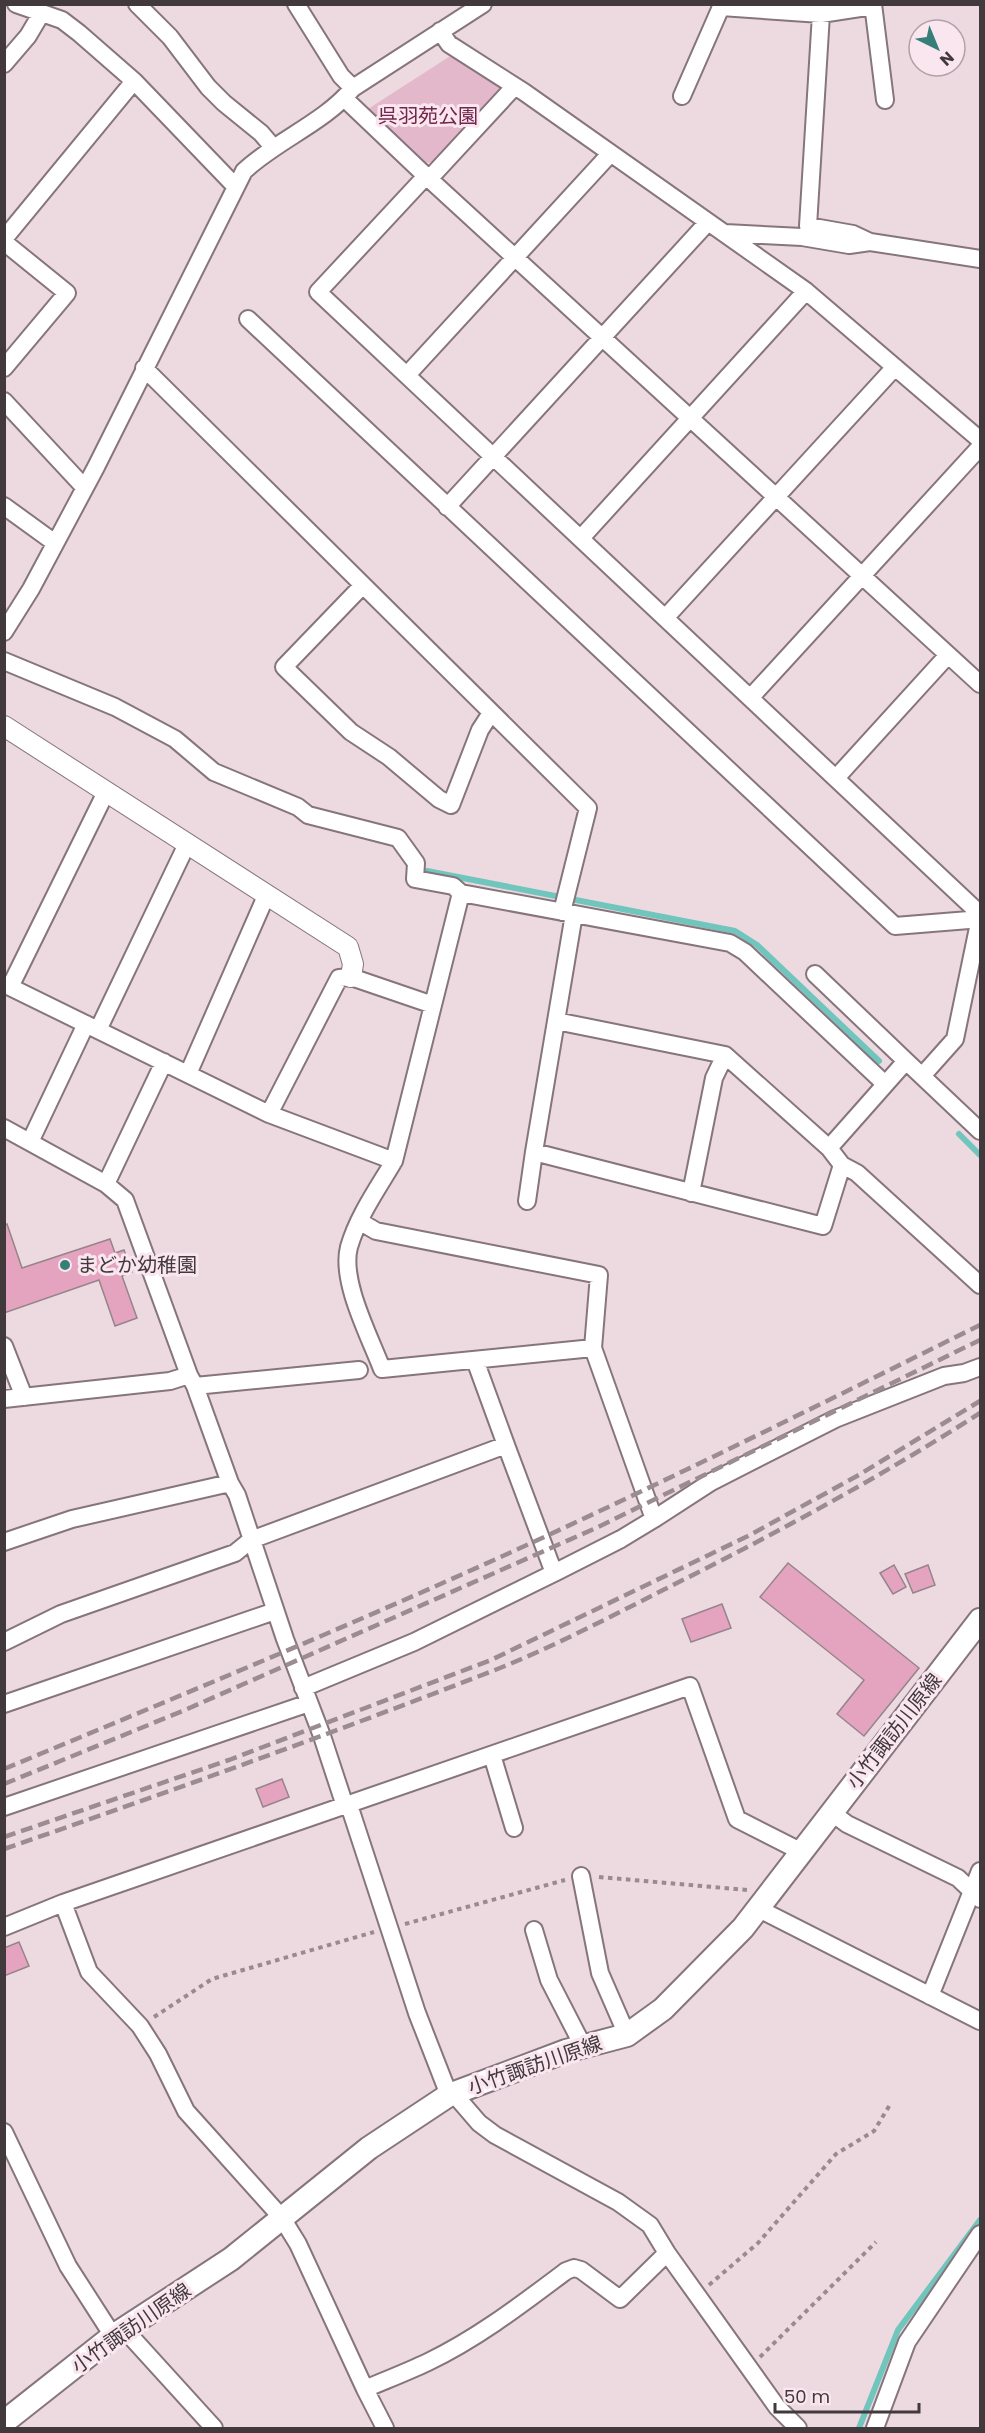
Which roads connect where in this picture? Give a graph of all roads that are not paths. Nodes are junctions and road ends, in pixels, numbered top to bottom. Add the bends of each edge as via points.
1 (16, 4) edge
2 (136, 4) edge
3 (296, 4) edge
4 (483, 4) edge
5 (873, 5) edge
6 (720, 6) edge
7 (41, 14) junction
8 (821, 14) junction
9 (440, 31) junction
10 (4, 64) edge
11 (134, 81) junction
12 (514, 86) junction
13 (349, 93) junction
14 (682, 96) dead end
15 (885, 100) dead end
16 (273, 147) junction
17 (610, 154) junction
18 (428, 177) junction
19 (236, 186) junction
20 (708, 222) junction
21 (725, 233) junction
22 (4, 240) edge
23 (870, 242) junction
24 (515, 257) junction
25 (981, 259) edge
26 (806, 291) junction
27 (248, 318) dead end
28 (602, 337) junction
29 (4, 368) edge
30 (144, 368) junction
31 (896, 368) junction
32 (407, 375) junction
33 (4, 401) edge
34 (690, 417) junction
35 (981, 440) edge
36 (981, 447) edge
37 (494, 456) junction
38 (84, 487) junction
39 (776, 498) junction
40 (4, 506) edge
41 (447, 507) junction
42 (581, 538) junction
43 (56, 543) junction
44 (862, 576) junction
45 (363, 585) junction
46 (666, 617) junction
47 (4, 632) edge
48 (948, 655) junction
49 (4, 661) edge
50 (981, 684) edge
51 (751, 697) junction
52 (491, 712) junction
53 (4, 726) edge
54 (836, 778) junction
55 (106, 792) junction
56 (187, 844) junction
57 (461, 893) junction
58 (266, 896) junction
59 (567, 905) junction
60 (981, 916) edge
61 (815, 974) dead end
62 (351, 978) junction
63 (6, 986) edge
64 (433, 1005) junction
65 (556, 1021) junction
66 (92, 1027) junction
67 (725, 1055) junction
68 (906, 1061) junction
69 (164, 1062) junction
70 (188, 1074) junction
71 (922, 1076) junction
72 (885, 1084) junction
73 (269, 1114) junction
74 (6, 1131) edge
75 (981, 1131) edge
76 (30, 1142) junction
77 (829, 1148) junction
78 (534, 1152) junction
79 (394, 1161) junction
80 (842, 1165) junction
81 (106, 1184) junction
82 (691, 1193) junction
83 (527, 1201) dead end
84 (359, 1221) junction
85 (981, 1285) edge
86 (4, 1346) edge
87 (593, 1348) junction
88 (475, 1360) junction
89 (981, 1367) edge
90 (359, 1370) dead end
91 (192, 1380) junction
92 (24, 1397) junction
93 (4, 1399) edge
94 (506, 1445) junction
95 (230, 1483) junction
96 (654, 1519) junction
97 (251, 1540) junction
98 (4, 1542) edge
99 (554, 1573) junction
100 (275, 1611) junction
101 (981, 1620) edge
102 (4, 1642) edge
103 (306, 1695) junction
104 (4, 1704) edge
105 (492, 1755) junction
106 (347, 1806) junction
107 (4, 1807) edge
108 (831, 1812) junction
109 (514, 1828) dead end
110 (802, 1852) junction
111 (981, 1871) edge
112 (581, 1876) road end
113 (976, 1896) edge
114 (763, 1901) junction
115 (63, 1904) junction
116 (4, 1927) edge
117 (534, 1930) dead end
118 (930, 1996) junction
119 (981, 2021) edge
120 (627, 2035) junction
121 (583, 2046) junction
122 (451, 2095) junction
123 (4, 2132) edge
124 (282, 2218) junction
125 (981, 2234) edge
126 (667, 2253) junction
127 (118, 2333) junction
128 (364, 2390) junction
129 (5, 2419) edge
130 (214, 2428) edge
131 (385, 2428) edge
132 (797, 2428) edge
133 (875, 2428) edge

1 - 7 street
2 - 16 street via 170,36 208,87
3 - 13 street
4 - 9 street
5 - 8 street
5 - 15 street
6 - 8 street
6 - 14 street
7 - 10 street
7 - 11 street via 62,20
8 - 23 street via 808,226 853,234
9 - 12 street via 449,44
9 - 13 street
11 - 19 street
11 - 22 street
12 - 17 street
12 - 18 street
13 - 16 street
13 - 18 street
16 - 19 street via 244,171
17 - 20 street
17 - 24 street
18 - 24 street
18 - 32 street via 318,292
19 - 30 street
20 - 21 street
20 - 28 street
21 - 23 street via 802,237 849,245
21 - 26 street
22 - 29 street via 67,293
23 - 25 street
24 - 28 street
24 - 32 street
26 - 31 street
26 - 34 street
27 - 41 street
28 - 34 street
28 - 37 street
30 - 38 street
30 - 45 street
31 - 35 street
31 - 39 street
32 - 37 street
33 - 38 street
34 - 39 street
34 - 42 street
36 - 44 street
37 - 41 street
37 - 42 street
38 - 43 street
39 - 44 street
39 - 46 street
40 - 43 street
41 - 60 street via 895,926
42 - 46 street
43 - 47 street
44 - 48 street
44 - 51 street
45 - 52 street
45 - 52 street via 284,667 351,732 451,805
46 - 51 street
48 - 50 street
48 - 54 street
49 - 57 street via 115,707 175,739 214,772 298,807 308,815 398,838 416,863 416,879 453,886
51 - 54 street
52 - 59 street via 588,808
53 - 55 street
54 - 60 street
55 - 56 street
55 - 63 street
56 - 58 street
56 - 66 street
57 - 59 street
57 - 64 street
58 - 62 street via 348,947 353,964
58 - 70 street
59 - 65 street
59 - 72 street via 730,943 745,952
60 - 71 street via 956,1039
61 - 68 street
62 - 64 street
62 - 73 street via 339,978
63 - 66 street
64 - 79 street
65 - 67 street
65 - 78 street
66 - 69 street
66 - 76 street
67 - 77 street
67 - 82 street via 714,1078
68 - 71 street
68 - 72 street
69 - 70 street
69 - 81 street
70 - 73 street
71 - 75 street
72 - 77 street
73 - 79 street
74 - 76 street
76 - 81 street
77 - 80 street
78 - 82 street
78 - 83 street
79 - 84 street
80 - 82 street via 823,1226
80 - 85 street via 856,1173
81 - 91 street via 125,1200
84 - 87 street via 376,1231 599,1275
84 - 88 street via 349,1249 348,1269 382,1369
86 - 92 street
87 - 88 street
87 - 96 street
88 - 94 street
89 - 96 street via 944,1376 835,1419 711,1482
90 - 91 street
91 - 92 street
91 - 95 street
92 - 93 street
94 - 97 street
94 - 99 street
95 - 97 street
95 - 98 street via 72,1519
96 - 99 street
97 - 100 street
97 - 102 street via 235,1553 61,1614
99 - 103 street
100 - 103 street
100 - 104 street
101 - 108 main road, 小竹諏訪川原線
103 - 106 street
103 - 107 street
105 - 106 street
105 - 109 street
105 - 110 street via 690,1686 737,1819
106 - 115 street
106 - 122 street via 417,2013
108 - 110 main road, 小竹諏訪川原線
108 - 113 street via 958,1878
110 - 114 main road, 小竹諏訪川原線
111 - 113 street
112 - 120 street via 600,1973
113 - 118 street
114 - 118 street
114 - 120 main road, 小竹諏訪川原線 via 663,2009
115 - 116 street
115 - 124 street via 88,1972 140,2026 186,2110
117 - 121 street via 549,1980
118 - 119 street
120 - 121 main road, 小竹諏訪川原線
121 - 122 main road, 小竹諏訪川原線
122 - 124 main road, 小竹諏訪川原線 via 369,2148
122 - 126 street via 495,2134 641,2217 657,2234
123 - 127 street via 68,2266
124 - 127 main road, 小竹諏訪川原線 via 231,2259
124 - 128 street via 298,2244
125 - 133 street via 907,2342
126 - 128 street via 620,2299 581,2270 566,2271 463,2343
126 - 132 street via 777,2407
127 - 129 main road, 小竹諏訪川原線
127 - 130 street
128 - 131 street

